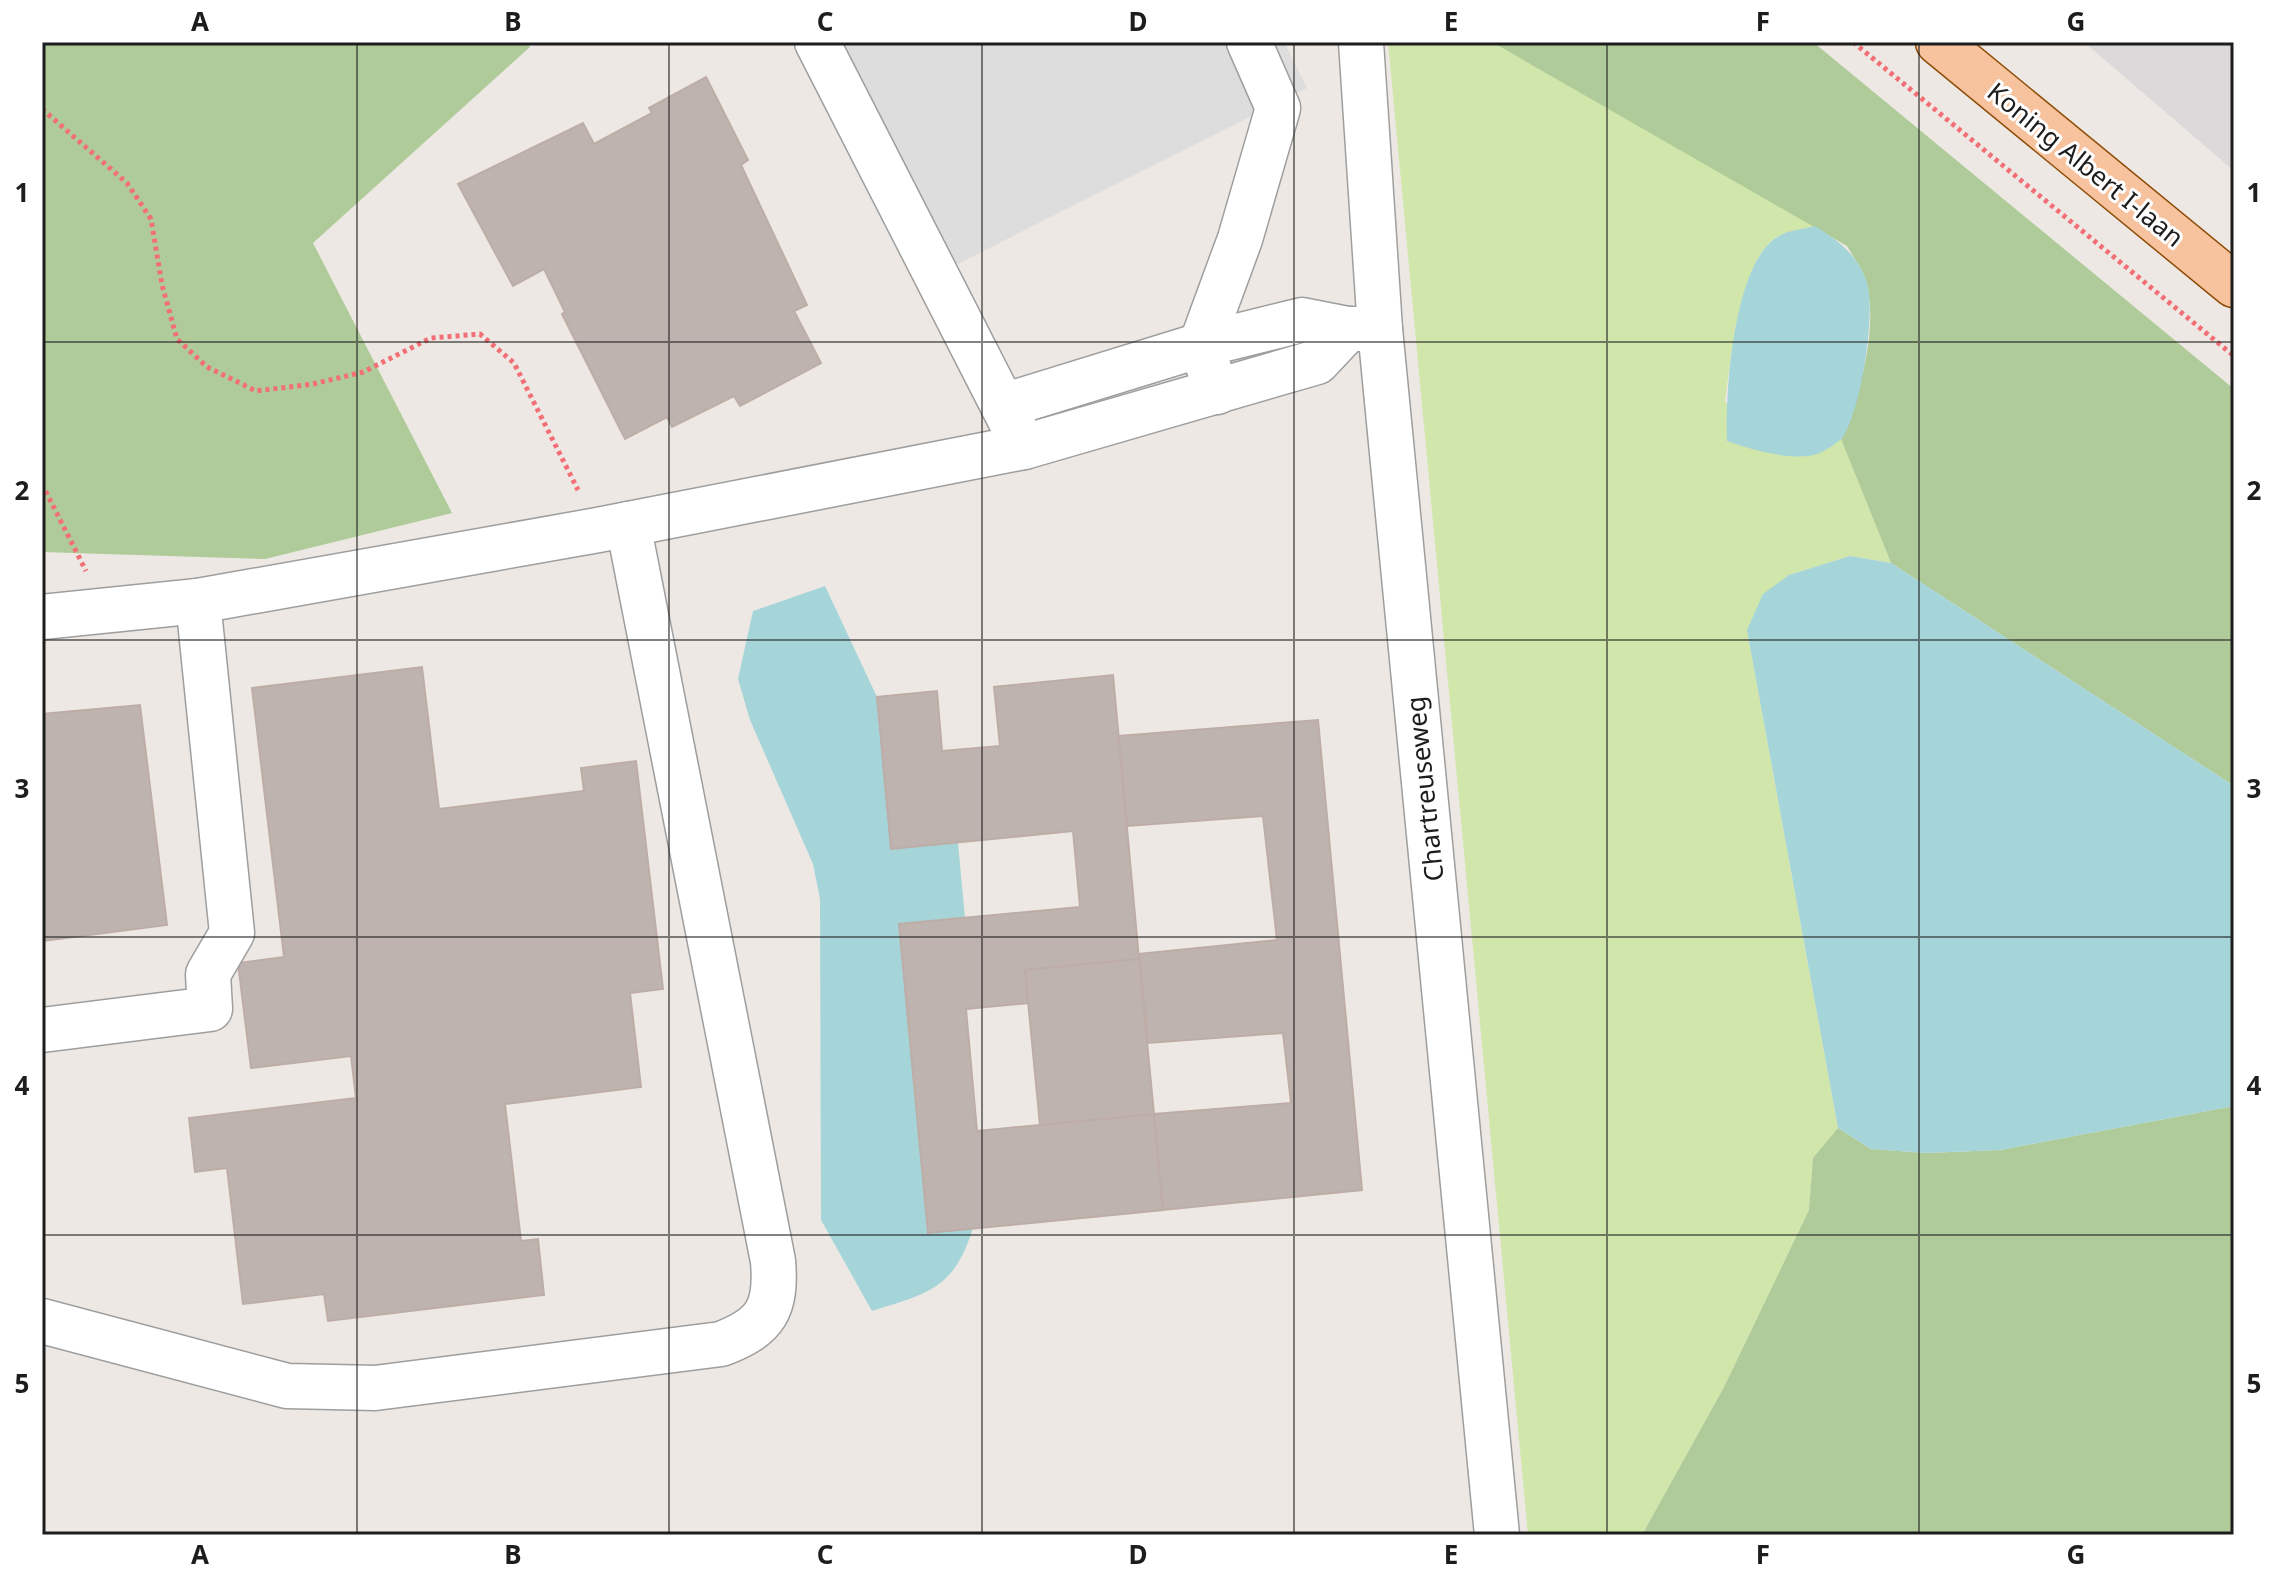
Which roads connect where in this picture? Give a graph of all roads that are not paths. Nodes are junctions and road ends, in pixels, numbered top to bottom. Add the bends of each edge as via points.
1 (817, 42) edge
2 (1249, 42) edge
3 (1361, 42) edge
4 (1938, 42) edge
5 (2234, 285) edge
6 (1364, 329) junction
7 (1201, 345) junction
8 (1217, 392) junction
9 (1003, 406) junction
10 (1024, 447) junction
11 (613, 527) junction
12 (198, 601) junction
13 (42, 617) edge
14 (42, 1030) edge
15 (42, 1321) edge
16 (1497, 1535) edge

1 - 9 street
2 - 7 street via 1278,108 1240,239
3 - 6 street, Chartreuseweg
4 - 5 main road, Koning Albert I-laan
6 - 7 street via 1302,320
6 - 8 street via 1317,362
6 - 16 street, Chartreuseweg
7 - 8 street
7 - 9 street
8 - 10 street
9 - 10 street
10 - 11 street
11 - 12 street
11 - 15 street via 773,1261 775,1290 767,1314 750,1333 721,1344 375,1388 287,1386
12 - 13 street
12 - 14 street via 232,933 208,974 210,1009

